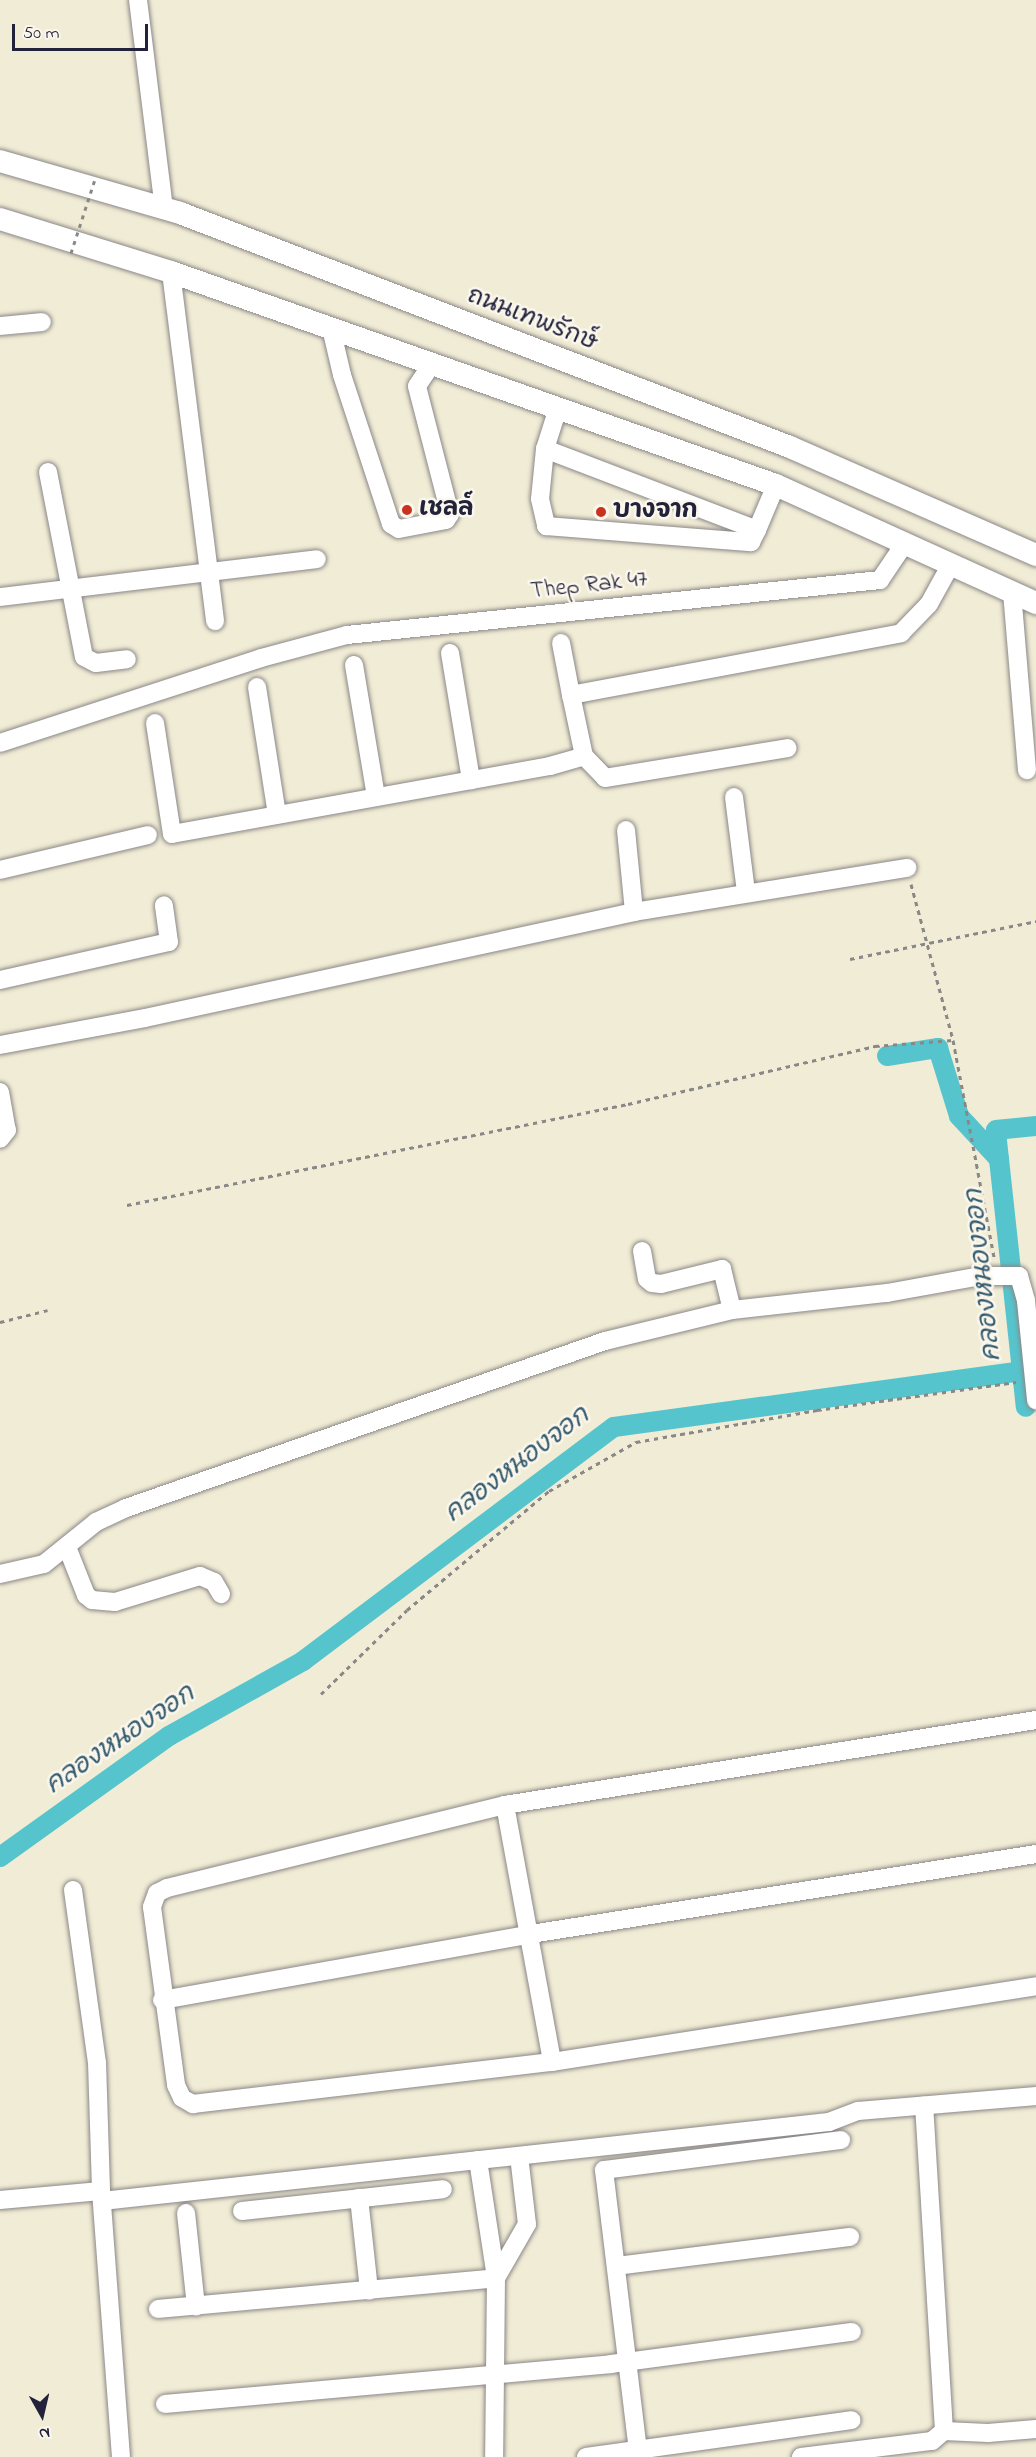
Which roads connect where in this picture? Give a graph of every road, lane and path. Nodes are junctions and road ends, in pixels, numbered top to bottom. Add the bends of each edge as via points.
1 (138, 0) edge
2 (0, 161) edge
3 (94, 179) dead end
4 (164, 209) junction
5 (0, 219) edge
6 (71, 253) dead end
7 (171, 272) junction
8 (42, 322) dead end
9 (0, 326) edge
10 (331, 328) junction
11 (432, 364) junction
12 (558, 408) junction
13 (545, 449) junction
14 (48, 472) dead end
15 (776, 485) junction
16 (757, 530) junction
17 (905, 543) junction
18 (1035, 552) edge
19 (317, 559) dead end
20 (950, 566) junction
21 (208, 572) junction
22 (68, 586) junction
23 (1012, 592) junction
24 (0, 597) edge
25 (1036, 603) edge
26 (215, 621) dead end
27 (561, 643) dead end
28 (450, 653) dead end
29 (127, 659) dead end
30 (354, 664) dead end
31 (257, 687) dead end
32 (571, 695) junction
33 (155, 723) dead end
34 (0, 743) edge
35 (788, 748) dead end
36 (584, 756) junction
37 (1027, 770) dead end
38 (471, 780) junction
39 (376, 796) junction
40 (734, 797) dead end
41 (277, 814) junction
42 (626, 830) dead end
43 (148, 834) dead end
44 (907, 868) joint
45 (0, 870) edge
46 (746, 892) junction
47 (164, 905) dead end
48 (634, 912) junction
49 (1036, 921) edge
50 (927, 944) junction
51 (850, 959) dead end
52 (0, 980) edge
53 (953, 1040) junction
54 (0, 1045) edge
55 (0, 1092) edge
56 (0, 1139) edge
57 (127, 1206) dead end
58 (642, 1251) dead end
59 (989, 1275) junction
60 (48, 1310) dead end
61 (732, 1310) junction
62 (0, 1322) edge
63 (1033, 1379) junction
64 (1036, 1400) edge
65 (67, 1547) junction
66 (0, 1574) edge
67 (220, 1594) dead end
68 (321, 1694) dead end
69 (1036, 1720) edge
70 (505, 1805) junction
71 (1036, 1854) edge
72 (73, 1890) dead end
73 (531, 1934) junction
74 (1036, 1986) edge
75 (162, 2000) junction
76 (552, 2062) junction
77 (1036, 2096) edge
78 (924, 2106) junction
79 (840, 2140) dead end
80 (519, 2156) junction
81 (478, 2160) junction
82 (443, 2189) dead end
83 (102, 2196) junction
84 (359, 2198) junction
85 (0, 2200) edge
86 (242, 2211) dead end
87 (186, 2213) dead end
88 (850, 2237) dead end
89 (616, 2266) junction
90 (496, 2278) junction
91 (369, 2289) junction
92 (196, 2306) junction
93 (158, 2309) dead end
94 (852, 2332) dead end
95 (627, 2362) junction
96 (496, 2374) junction
97 (165, 2404) dead end
98 (851, 2420) dead end
99 (1036, 2429) edge
100 (944, 2431) junction
101 (920, 2450) edge
102 (638, 2451) junction
103 (121, 2457) edge
104 (494, 2457) edge
105 (586, 2457) edge
106 (801, 2457) edge

1 - 4 street
2 - 4 main road, ถนนเทพรักษ์
3 - 6 path, bridge
4 - 18 main road, ถนนเทพรักษ์ via 790,447
5 - 7 main road
7 - 10 main road
7 - 21 street
8 - 9 street
10 - 11 main road
10 - 11 street via 342,375 391,524 399,529 446,520 450,514 417,387
11 - 12 main road
12 - 13 street
12 - 15 main road
13 - 16 street
13 - 16 street via 540,499 546,526 751,542
14 - 22 street
15 - 16 street
15 - 17 main road
17 - 20 main road
17 - 34 street, Thep Rak 47 via 880,580 347,635 261,658
19 - 21 street
20 - 23 main road
20 - 32 street via 930,604 901,633
21 - 22 street
21 - 26 street
22 - 24 street
22 - 29 street via 88,662
23 - 25 main road
23 - 37 street
27 - 32 street
28 - 38 street
30 - 39 street
31 - 41 street
32 - 36 street
33 - 41 street via 172,834
35 - 36 street via 605,778
36 - 38 street
38 - 39 street
39 - 41 street
40 - 46 street
42 - 48 street
43 - 45 street
44 - 46 street
44 - 50 path
46 - 48 street
47 - 52 street via 170,942
48 - 54 street via 146,1018
49 - 50 path
50 - 51 path
50 - 53 path
53 - 57 path via 875,1046 628,1104
53 - 59 path via 982,1195
55 - 56 street via 7,1130
58 - 61 street via 647,1279 652,1283 722,1269 727,1275
59 - 61 street via 887,1293
59 - 63 street via 1019,1276 1026,1302
60 - 62 path
61 - 65 street via 605,1341 294,1448 112,1515 82,1532
63 - 64 street
63 - 68 path via 818,1410 636,1442 549,1491 407,1610
65 - 66 street via 44,1564
65 - 67 street via 86,1596 92,1600 115,1602 200,1576 214,1582
69 - 70 street
70 - 73 street
70 - 75 street via 157,1893 152,1907
71 - 73 street
72 - 83 street via 97,2062
73 - 75 street
73 - 76 street
74 - 76 street
75 - 76 street via 176,2085 182,2098 193,2104
77 - 78 street
78 - 80 street via 858,2111 829,2122
78 - 100 street
79 - 89 street via 604,2170
80 - 81 street
80 - 90 street via 527,2224
81 - 83 street
81 - 90 street
82 - 84 street
83 - 85 street
83 - 103 street
84 - 86 street
84 - 91 street
87 - 92 street
88 - 89 street
89 - 95 street
90 - 91 street
90 - 96 street
91 - 92 street
92 - 93 street
94 - 95 street
95 - 96 street
95 - 102 street
96 - 97 street
96 - 104 street
98 - 102 street
99 - 100 street
100 - 101 street
101 - 106 street
102 - 105 street

